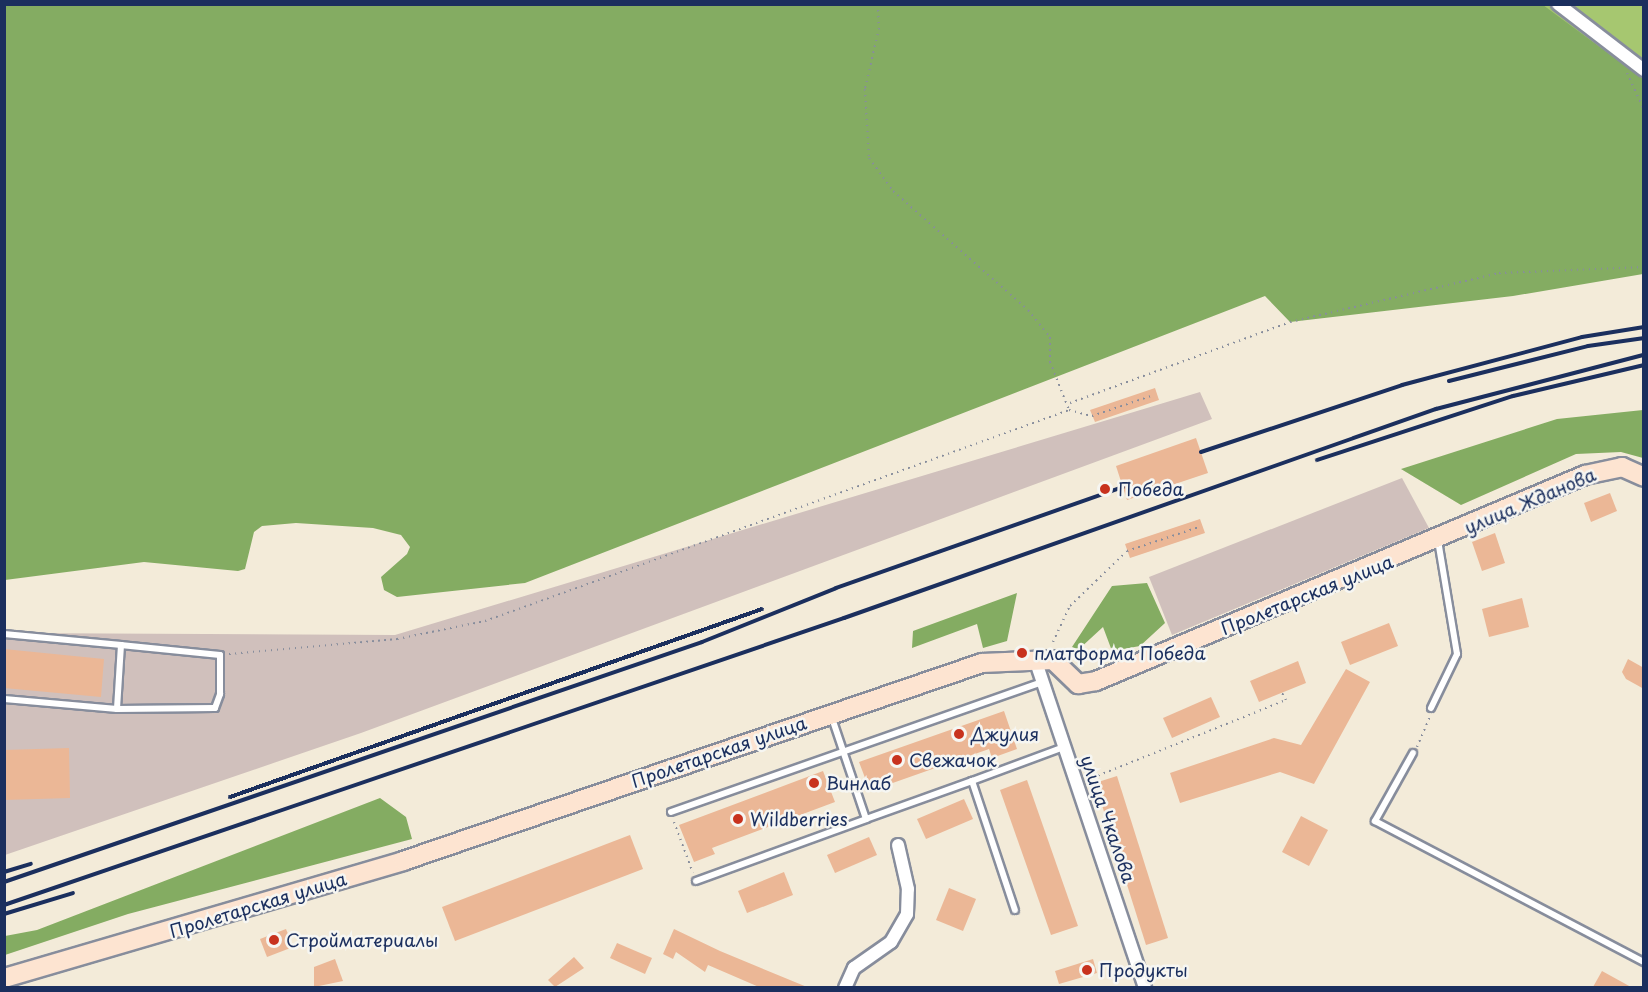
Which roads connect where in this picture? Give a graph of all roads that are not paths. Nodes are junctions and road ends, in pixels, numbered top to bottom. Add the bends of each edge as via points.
1 (1558, 4) edge
2 (1644, 70) edge
3 (1644, 477) edge
4 (1438, 540) junction
5 (1417, 549) joint
6 (4, 634) edge
7 (121, 645) junction
8 (1036, 662) junction
9 (1043, 681) junction
10 (4, 699) edge
11 (1431, 708) road end
12 (117, 709) junction
13 (831, 715) junction
14 (1065, 747) junction
15 (843, 751) junction
16 (1413, 753) road end
17 (972, 781) junction
18 (671, 812) road end
19 (866, 819) junction
20 (898, 845) dead end
21 (696, 881) road end
22 (1015, 910) dead end
23 (1644, 962) edge
24 (4, 978) edge
25 (845, 987) edge
26 (1145, 987) edge

1 - 2 street
3 - 4 main road, улица Жданова via 1631,468 1599,471
4 - 5 main road, улица Жданова
4 - 11 lane via 1457,654
5 - 8 main road, Пролетарская улица via 1096,681 1078,684 1053,660
6 - 7 lane
7 - 12 lane
7 - 12 lane via 220,655 215,708
8 - 9 street, улица Чкалова
8 - 13 main road, Пролетарская улица via 982,663
9 - 14 street, улица Чкалова
9 - 15 lane
10 - 12 lane
13 - 15 lane
13 - 24 main road, Пролетарская улица via 403,861
14 - 17 lane
14 - 26 street, улица Чкалова
15 - 18 lane
15 - 19 lane
16 - 23 lane via 1375,821
17 - 19 lane
17 - 22 lane
19 - 21 lane
20 - 25 street via 908,888 904,922 891,942 854,968

